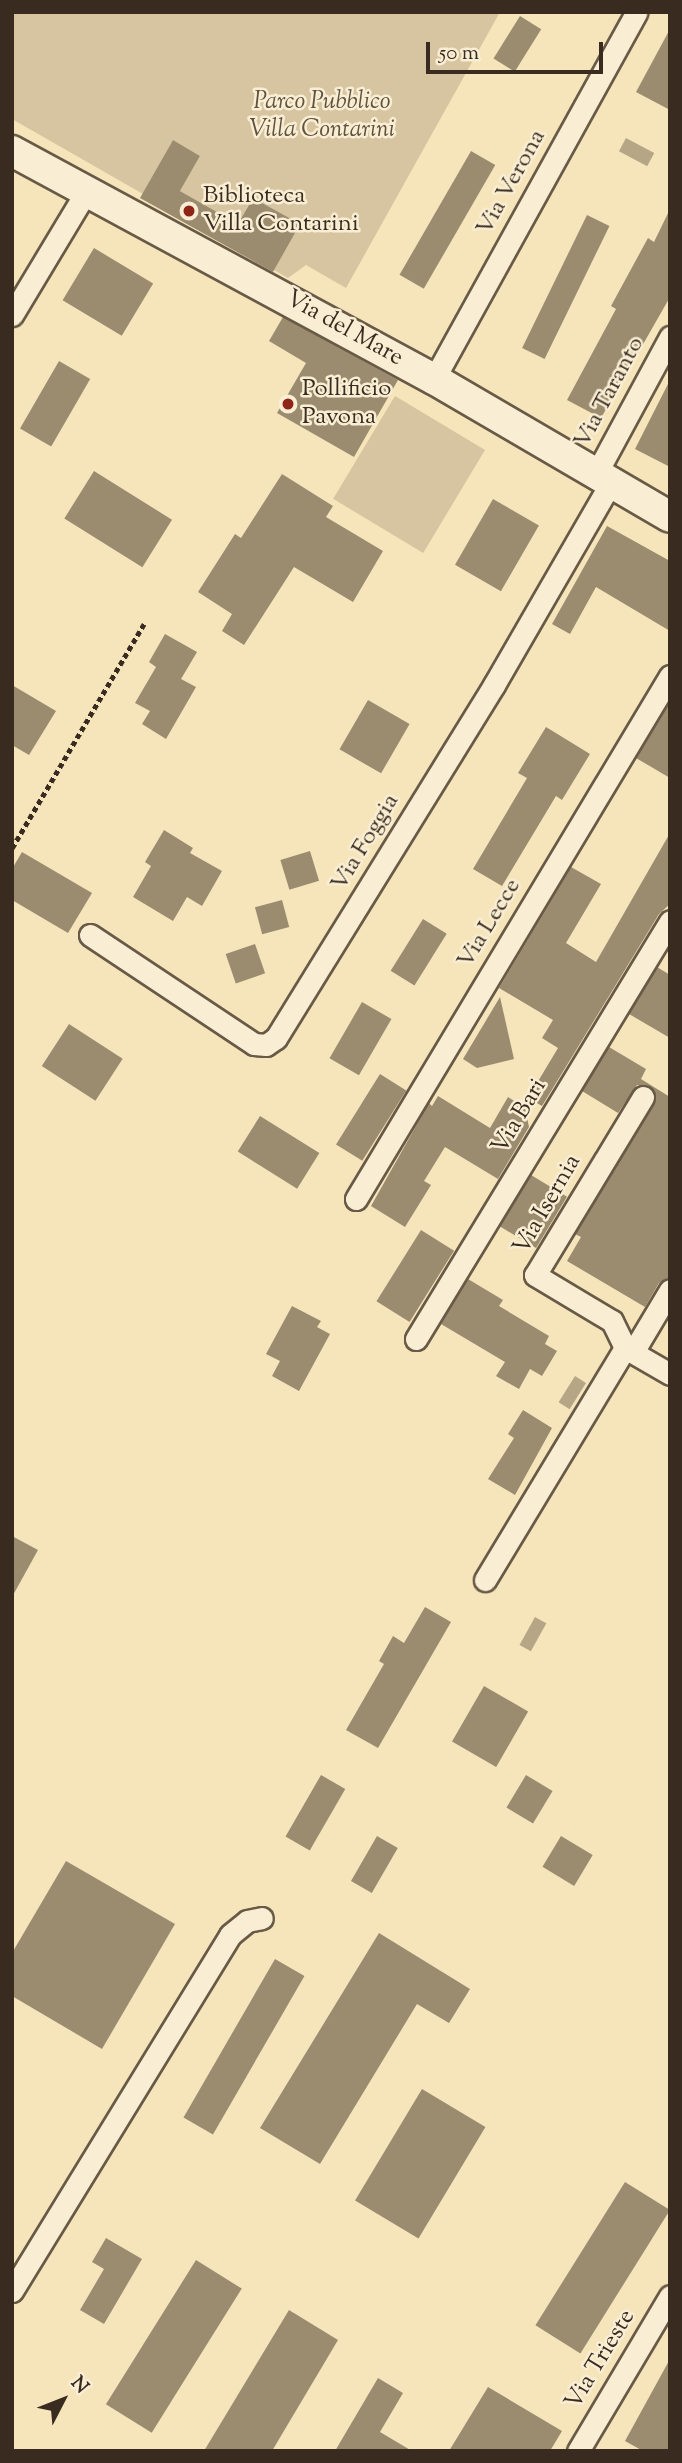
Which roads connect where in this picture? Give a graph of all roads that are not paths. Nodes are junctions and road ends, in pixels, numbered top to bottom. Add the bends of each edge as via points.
1 (637, 12) edge
2 (12, 151) edge
3 (86, 192) junction
4 (12, 316) edge
5 (670, 337) edge
6 (434, 379) junction
7 (604, 478) junction
8 (670, 517) edge
9 (670, 676) edge
10 (670, 921) edge
11 (90, 935) dead end
12 (643, 1097) dead end
13 (356, 1199) dead end
14 (670, 1290) edge
15 (416, 1339) dead end
16 (629, 1350) junction
17 (670, 1374) edge
18 (485, 1580) dead end
19 (262, 1918) dead end
20 (12, 2291) edge
21 (670, 2296) edge
22 (578, 2451) edge

1 - 6 street, Via Verona
2 - 3 main road, Via del Mare
3 - 4 street
3 - 6 main road, Via del Mare
5 - 7 street, Via Taranto
6 - 7 main road, Via del Mare
7 - 8 main road, Via del Mare
7 - 11 street, Via Foggia via 494,685 276,1038 266,1045 254,1044
9 - 13 street, Via Lecce
10 - 15 street, Via Bari
12 - 16 street, Via Isernia via 535,1275 612,1321
14 - 16 street
16 - 17 street, Via Isernia
16 - 18 street
19 - 20 street via 247,1921 230,1935
21 - 22 street, Via Trieste

